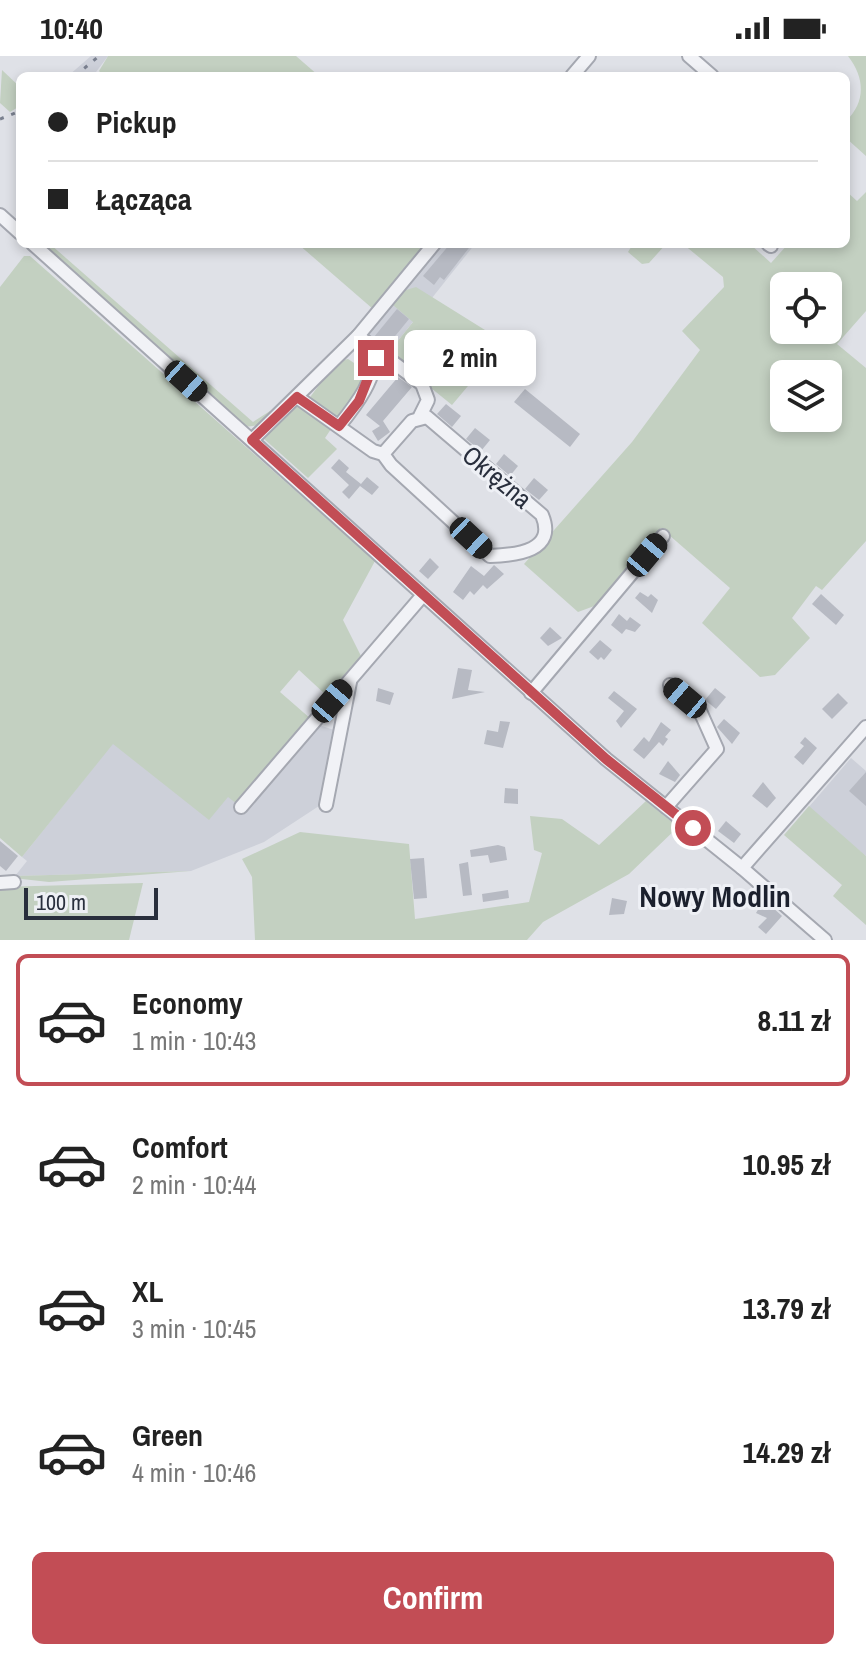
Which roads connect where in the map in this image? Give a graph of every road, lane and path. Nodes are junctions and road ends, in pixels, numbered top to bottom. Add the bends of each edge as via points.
1 (589, 56) edge
2 (689, 56) edge
3 (576, 72) edge
4 (707, 72) edge
5 (0, 215) edge
6 (16, 229) edge
7 (37, 248) edge
8 (431, 248) edge
9 (358, 336) junction
10 (375, 348) junction
11 (297, 397) junction
12 (420, 416) junction
13 (339, 426) junction
14 (252, 440) junction
15 (383, 454) junction
16 (663, 536) dead end
17 (423, 595) junction
18 (350, 680) junction
19 (670, 685) dead end
20 (531, 693) junction
21 (866, 727) edge
22 (326, 805) dead end
23 (241, 807) dead end
24 (666, 807) junction
25 (742, 868) junction
26 (14, 882) dead end
27 (0, 883) edge
28 (825, 940) edge

1 - 3 street
2 - 4 street
5 - 6 street
7 - 14 street
8 - 9 street
9 - 10 street
9 - 11 street
10 - 12 street via 422,384 428,400
10 - 13 street via 372,372 359,401
11 - 13 street, Okrężna
11 - 14 street
12 - 15 street
12 - 15 street, Okrężna via 542,515 547,525 538,548 515,556 490,556
13 - 15 street, Okrężna
14 - 17 street
16 - 20 street
17 - 18 street
17 - 20 street
18 - 22 street
18 - 23 street
19 - 24 street via 700,711 717,749
20 - 24 street
21 - 25 street
24 - 25 street
25 - 28 street
26 - 27 street

